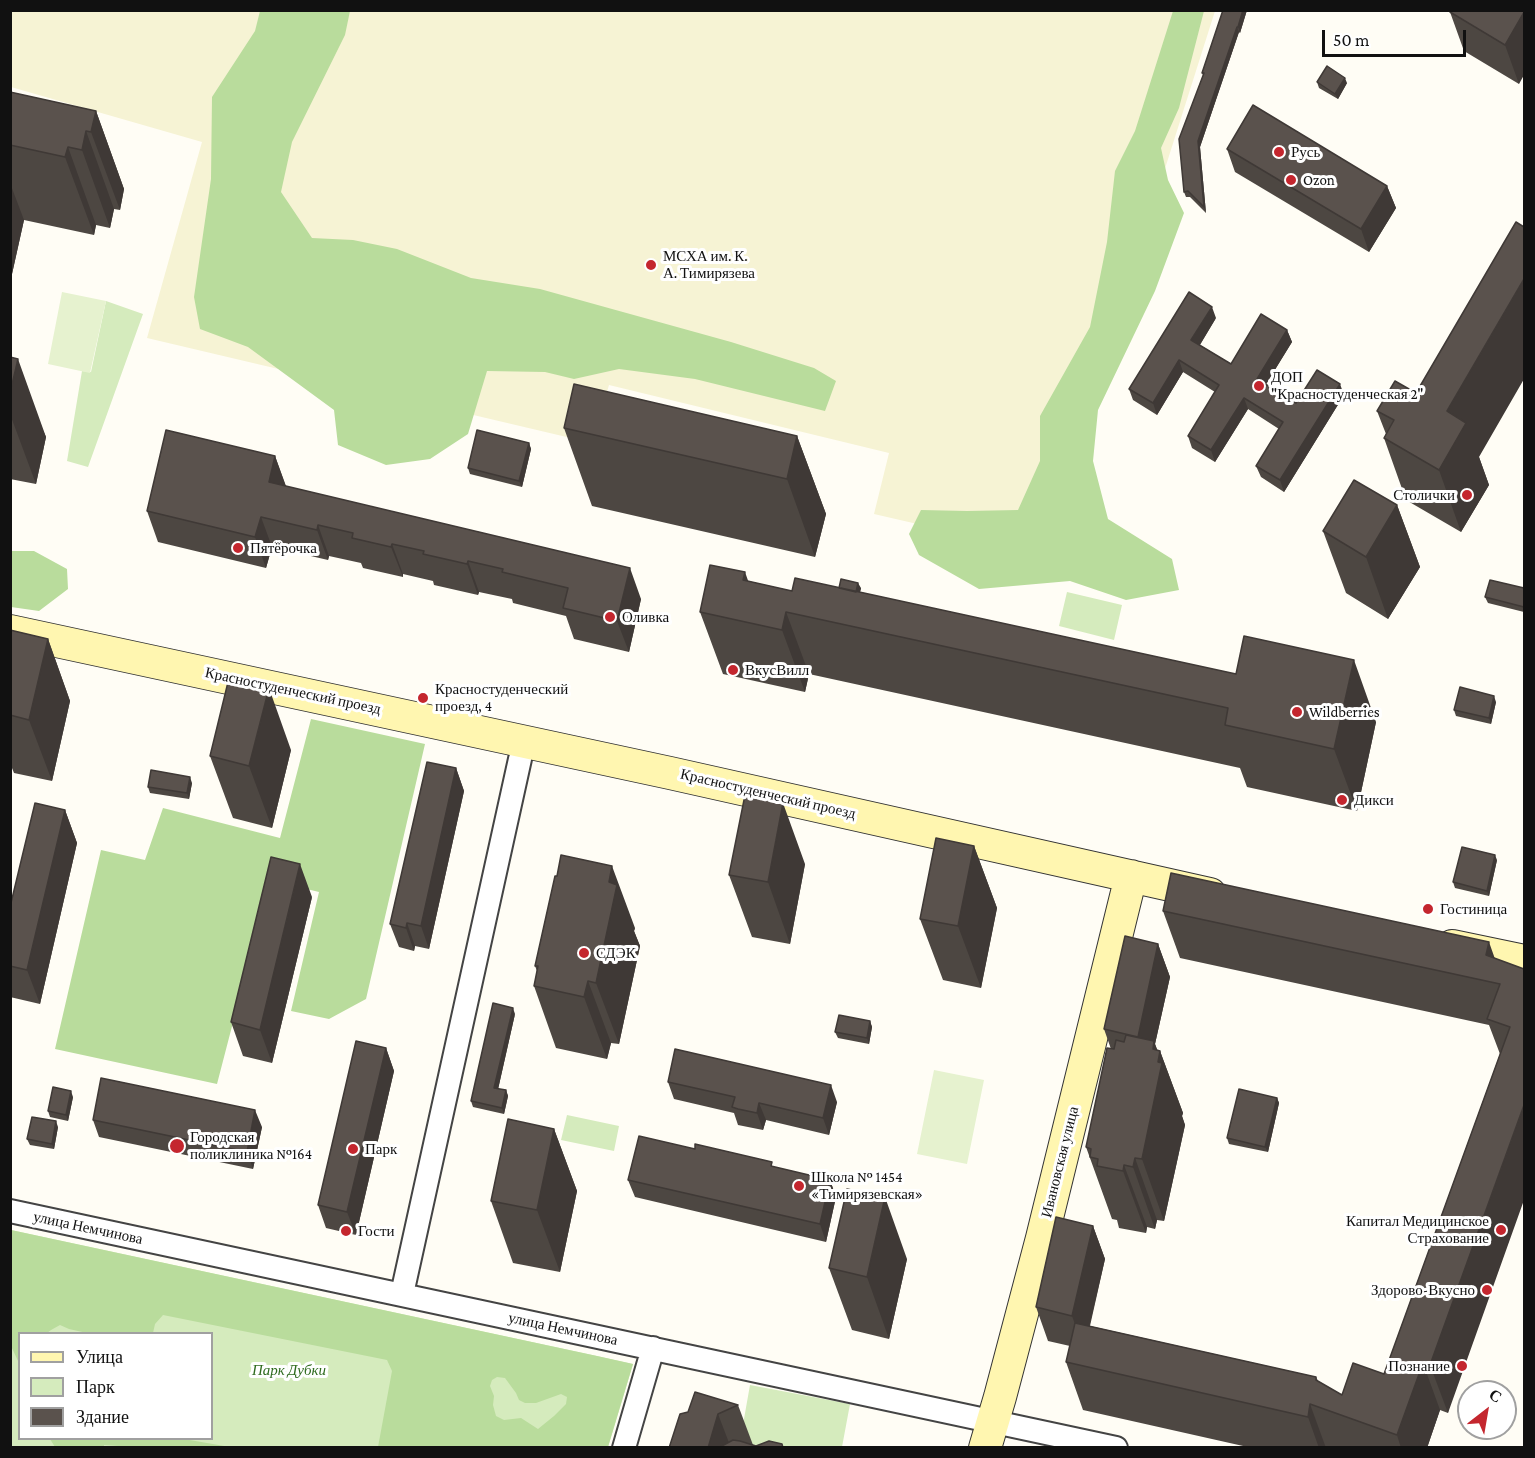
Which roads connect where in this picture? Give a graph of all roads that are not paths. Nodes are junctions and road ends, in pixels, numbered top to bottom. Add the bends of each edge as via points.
1 (10, 631) edge
2 (520, 759) dead end
3 (1131, 876) junction
4 (1232, 898) edge
5 (1422, 940) edge
6 (1524, 961) edge
7 (10, 1211) edge
8 (402, 1294) junction
9 (653, 1348) junction
10 (989, 1434) edge
11 (624, 1448) edge
12 (1116, 1448) edge

1 - 3 street, Красностуденческий проезд via 642,766
2 - 8 street
3 - 4 street, Красностуденческий проезд
3 - 10 street, Ивановская улица via 1042,1238
5 - 6 street
7 - 8 street, улица Немчинова
8 - 9 street, улица Немчинова
9 - 10 street, улица Немчинова
9 - 11 street
10 - 12 street, улица Немчинова

